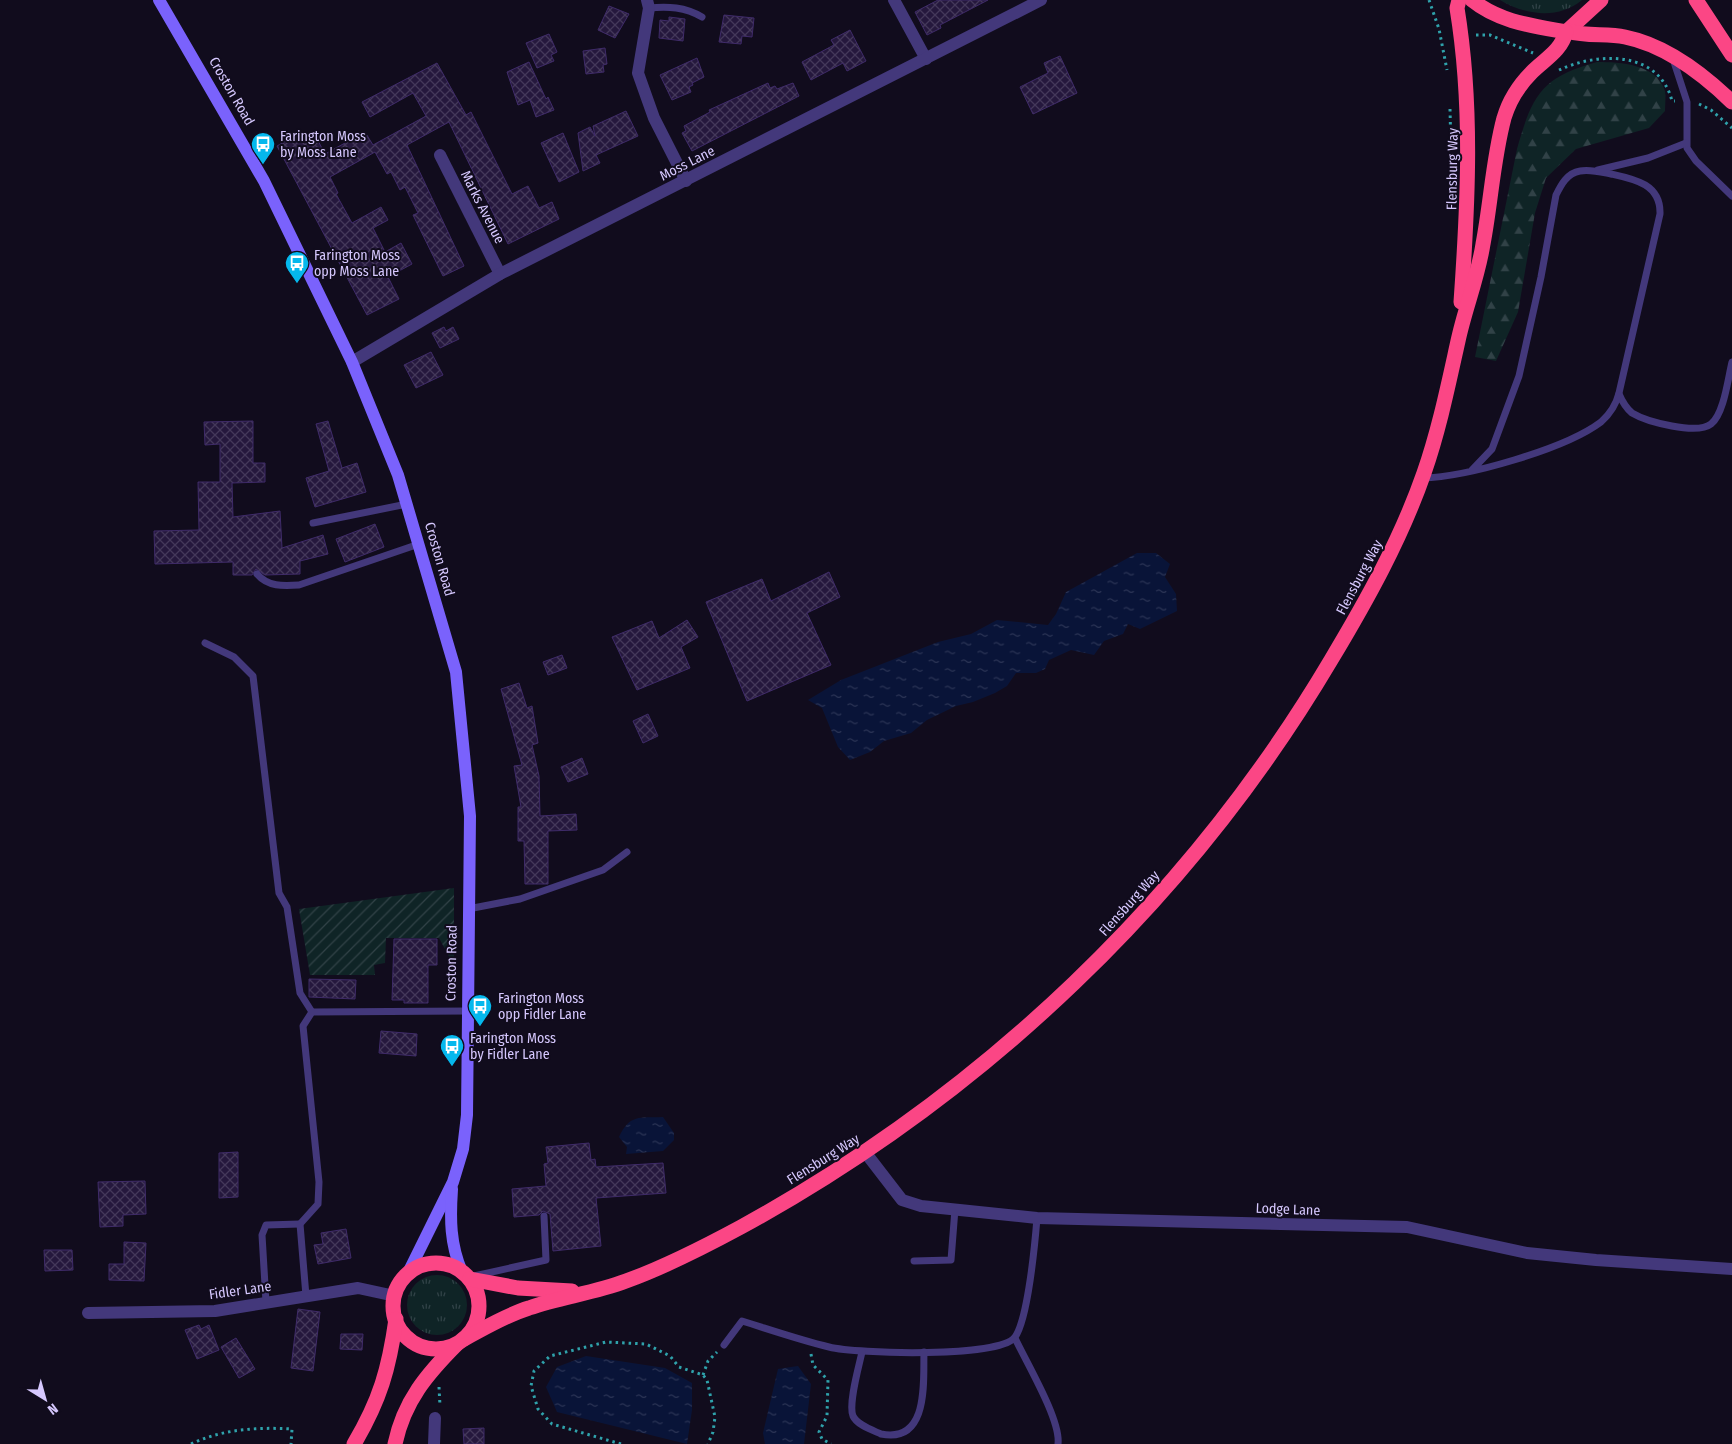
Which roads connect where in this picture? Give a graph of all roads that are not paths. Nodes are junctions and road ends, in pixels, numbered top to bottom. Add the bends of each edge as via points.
1 (159, 0) edge
2 (894, 0) edge
3 (1041, 0) edge
4 (1458, 0) edge
5 (1472, 0) edge
6 (1601, 0) edge
7 (1696, 0) edge
8 (648, 4) edge
9 (702, 17) dead end
10 (1567, 32) junction
11 (1732, 55) edge
12 (1673, 57) junction
13 (926, 59) junction
14 (1732, 102) edge
15 (1686, 143) junction
16 (440, 155) dead end
17 (1595, 171) junction
18 (686, 181) junction
19 (1732, 196) edge
20 (500, 274) junction
21 (1459, 339) junction
22 (352, 362) junction
23 (1732, 362) edge
24 (1619, 393) junction
25 (1472, 470) junction
26 (1422, 478) junction
27 (407, 504) junction
28 (313, 523) dead end
29 (418, 544) junction
30 (257, 574) dead end
31 (205, 643) dead end
32 (628, 852) dead end
33 (468, 909) junction
34 (466, 1011) junction
35 (312, 1012) junction
36 (865, 1152) junction
37 (452, 1182) junction
38 (955, 1209) junction
39 (544, 1216) dead end
40 (1036, 1218) junction
41 (300, 1224) junction
42 (914, 1261) dead end
43 (1732, 1270) edge
44 (406, 1277) junction
45 (467, 1277) junction
46 (599, 1290) junction
47 (306, 1296) junction
48 (395, 1296) junction
49 (266, 1302) junction
50 (88, 1313) dead end
51 (396, 1319) junction
52 (1015, 1338) junction
53 (461, 1341) junction
54 (724, 1345) road end
55 (862, 1352) junction
56 (924, 1352) junction
57 (435, 1418) road end
58 (354, 1444) edge
59 (395, 1444) edge
60 (434, 1444) edge
61 (1058, 1444) edge

1 - 22 street, Croston Road via 264,181
2 - 13 street
3 - 13 street, Moss Lane
4 - 21 highway, Flensburg Way via 1468,91 1469,140
5 - 10 highway via 1489,12 1510,20
6 - 10 highway, Flensburg Way
7 - 11 highway
8 - 9 lane via 692,10
8 - 18 street via 638,73 654,118
10 - 12 highway via 1632,38
10 - 21 highway, Flensburg Way via 1563,45 1522,84 1506,110 1483,250
12 - 14 highway
12 - 15 lane via 1686,102
13 - 18 street, Moss Lane
15 - 17 lane via 1648,158
15 - 19 lane via 1696,161
16 - 20 street, Marks Avenue
17 - 24 lane via 1639,180 1654,192 1660,207
17 - 25 lane via 1570,175 1556,195 1519,376 1492,449
18 - 20 street, Moss Lane
20 - 22 street, Moss Lane
21 - 26 highway, Flensburg Way via 1443,414
22 - 27 street, Croston Road
23 - 24 lane via 1719,412 1705,427 1689,429 1639,416 1626,407
24 - 25 lane via 1616,404 1602,421 1581,433 1519,459
25 - 26 lane
26 - 36 highway, Flensburg Way via 1380,575 1314,689 1258,772 1191,858 1115,943 1040,1015 957,1085
27 - 28 lane
27 - 29 street, Croston Road
29 - 30 lane via 299,585 280,586 263,580
29 - 33 street, Croston Road via 456,672 470,816
31 - 35 lane via 234,657 253,676 279,893 288,907 300,993
32 - 33 lane via 602,870 520,899
33 - 34 street, Croston Road
34 - 35 lane
34 - 37 street, Croston Road via 467,1115 463,1149
35 - 41 lane via 303,1026 319,1182 318,1204
36 - 38 street, Lodge Lane via 902,1200 921,1206
36 - 46 highway, Flensburg Way via 737,1229 651,1271
37 - 44 street, Croston Road
37 - 45 street, Croston Road via 451,1238 454,1253
38 - 40 street, Lodge Lane
38 - 42 lane via 951,1260
39 - 45 lane via 546,1260
40 - 43 street, Lodge Lane via 1407,1227 1527,1253
40 - 52 lane via 1035,1246 1021,1323
41 - 47 lane
41 - 49 lane via 266,1225 262,1235
44 - 45 highway via 415,1269 437,1263
44 - 48 highway
45 - 46 highway, Flensburg Way via 553,1291
45 - 53 highway via 478,1294 479,1306 473,1328
46 - 53 highway, Flensburg Way via 524,1310
47 - 48 street, Fidler Lane via 358,1288
47 - 49 street, Fidler Lane
48 - 51 highway
49 - 50 street, Fidler Lane via 215,1311
51 - 53 highway via 401,1330 417,1344 436,1349
51 - 58 highway via 385,1378 372,1413
52 - 56 lane via 986,1349
52 - 61 lane via 1050,1411 1059,1436
53 - 59 highway via 428,1374 414,1394 406,1407
54 - 55 lane via 742,1321 808,1342
55 - 56 lane
55 - 56 lane via 851,1407 853,1417 865,1427 900,1437 914,1430 920,1416
57 - 60 street

